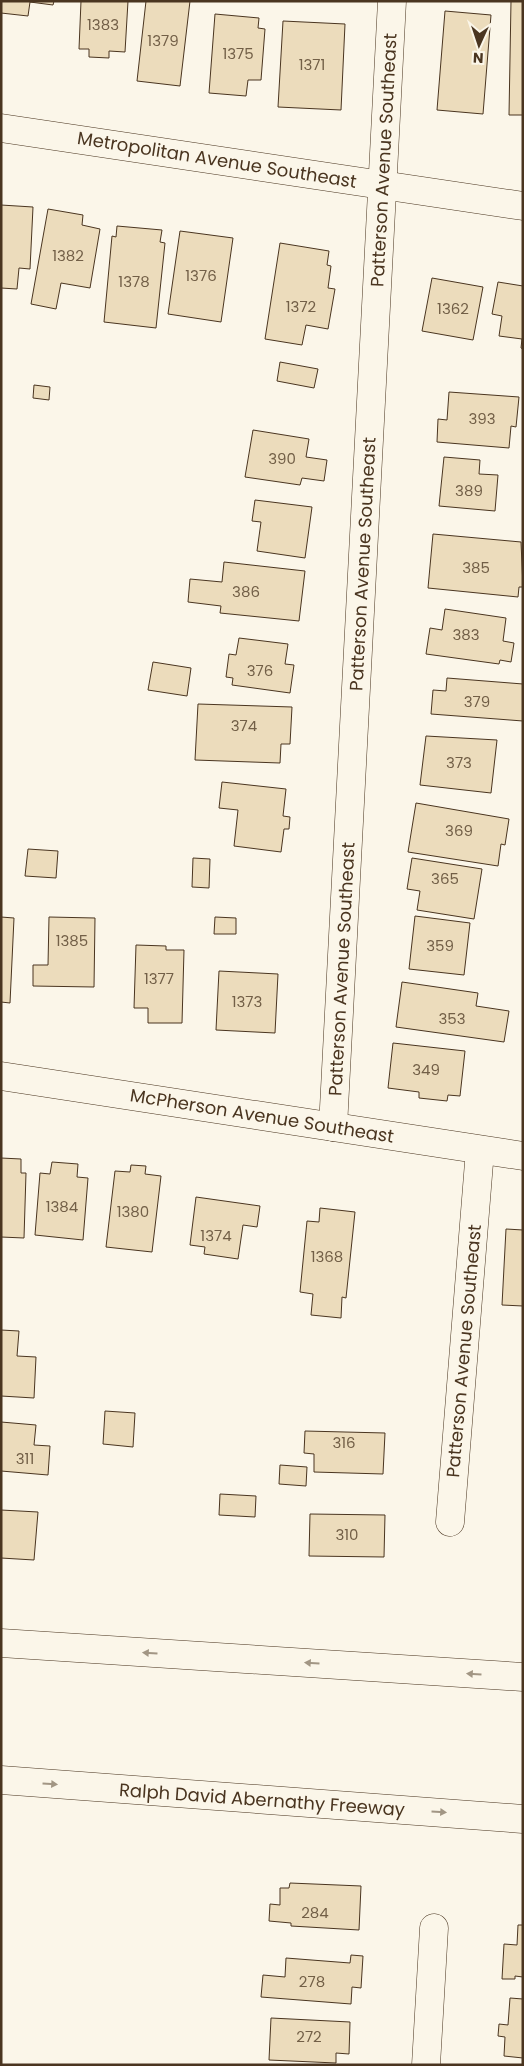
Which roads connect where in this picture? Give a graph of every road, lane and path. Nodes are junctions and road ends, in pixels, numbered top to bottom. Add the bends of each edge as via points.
1 (392, 1) edge
2 (1, 128) edge
3 (382, 186) junction
4 (523, 206) edge
5 (1, 1076) edge
6 (333, 1127) junction
7 (480, 1150) junction
8 (523, 1156) edge
9 (450, 1522) dead end
10 (1, 1643) edge
11 (523, 1677) edge
12 (1, 1780) edge
13 (523, 1818) edge
14 (434, 1928) dead end
15 (426, 2065) edge

1 - 3 main road, Patterson Avenue Southeast
2 - 3 main road, Metropolitan Avenue Southeast
3 - 4 main road, Metropolitan Avenue Southeast
3 - 6 main road, Patterson Avenue Southeast
5 - 6 main road, McPherson Avenue Southeast
6 - 7 main road, McPherson Avenue Southeast
7 - 8 main road, McPherson Avenue Southeast
7 - 9 main road, Patterson Avenue Southeast
11 -> 10 main road
12 -> 13 main road, Ralph David Abernathy Freeway
14 - 15 main road

